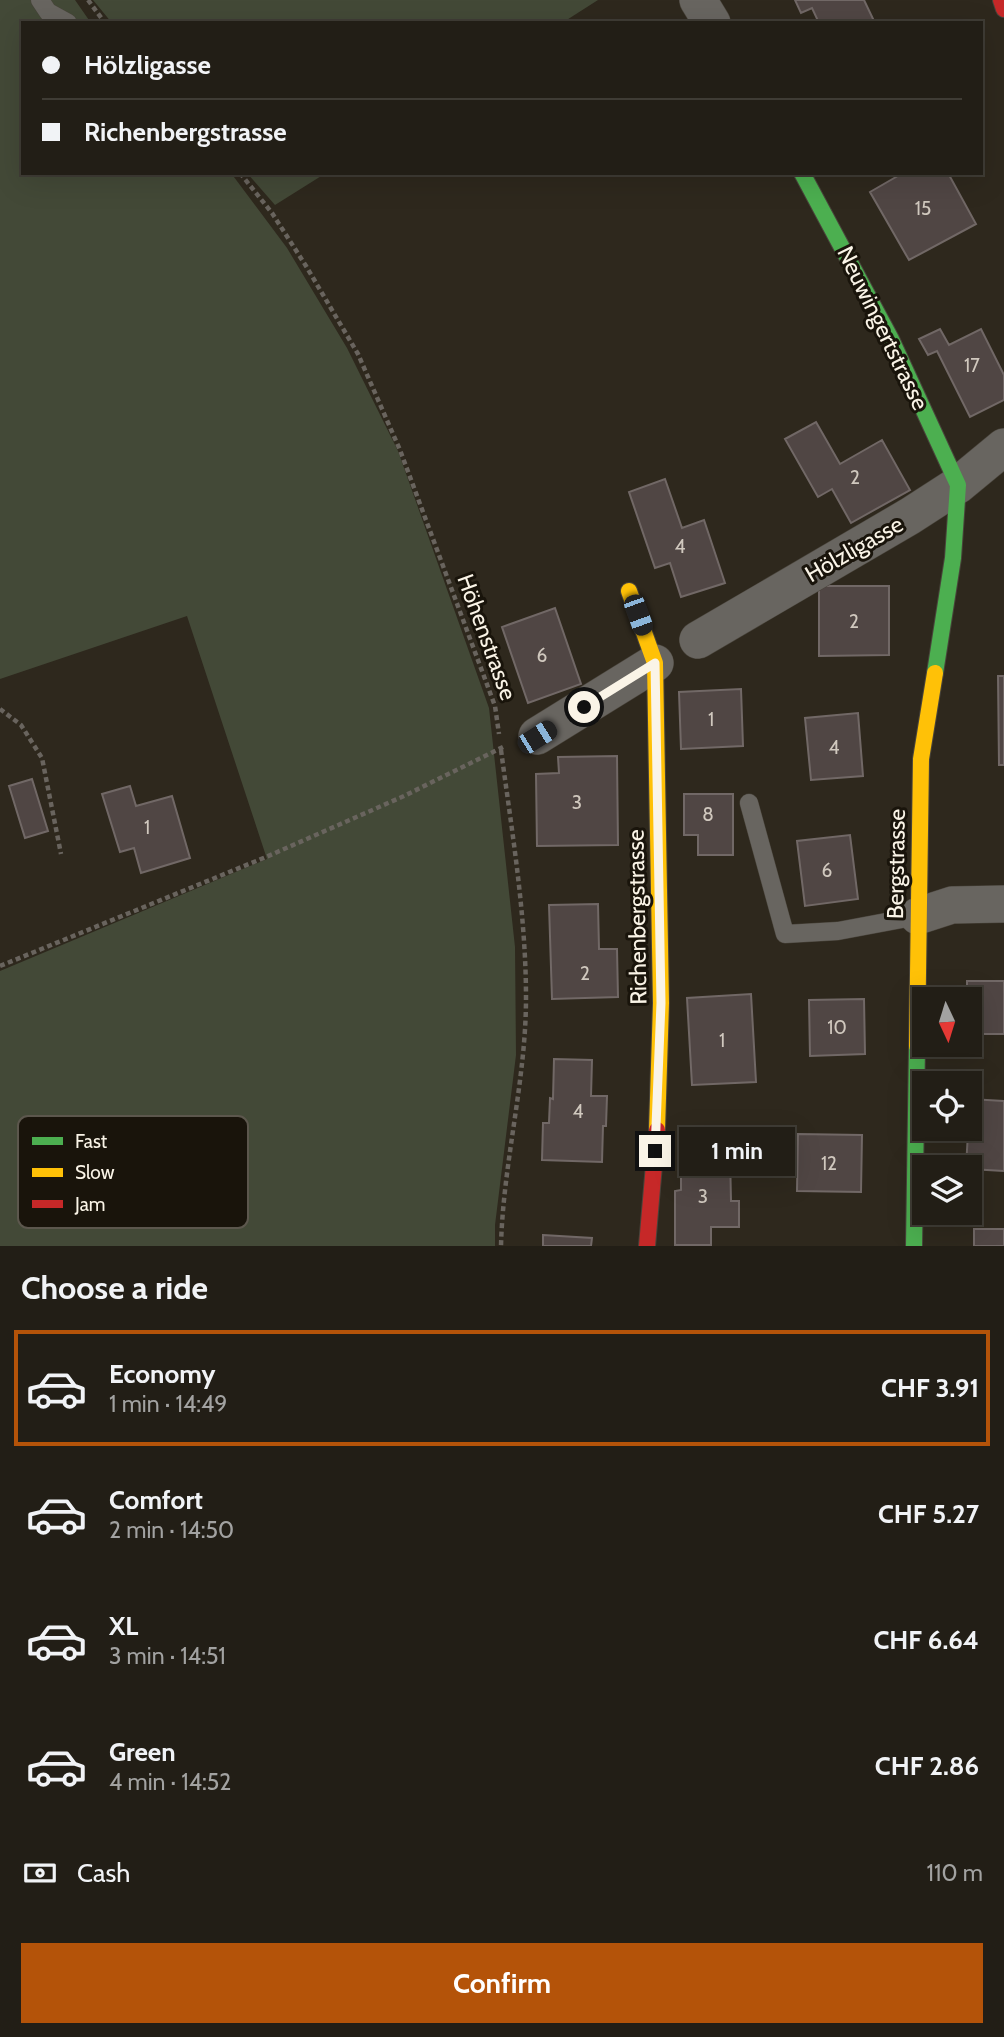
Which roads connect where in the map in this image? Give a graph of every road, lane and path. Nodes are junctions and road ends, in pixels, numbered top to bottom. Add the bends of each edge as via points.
1 (40, 0) edge
2 (88, 0) edge
3 (698, 0) edge
4 (1001, 0) edge
5 (1004, 9) edge
6 (64, 21) edge
7 (104, 21) edge
8 (711, 21) edge
9 (242, 175) edge
10 (803, 175) edge
11 (1004, 447) edge
12 (958, 485) junction
13 (629, 591) dead end
14 (698, 640) dead end
15 (655, 663) junction
16 (0, 709) edge
17 (537, 737) dead end
18 (500, 748) junction
19 (749, 803) dead end
20 (61, 854) dead end
21 (1004, 904) edge
22 (918, 916) junction
23 (0, 966) edge
24 (501, 1246) edge
25 (647, 1246) edge
26 (914, 1246) edge

1 - 6 lane via 48,12
2 - 7 path
3 - 8 street
4 - 5 street
9 - 18 path, Höhenstrasse via 293,245 358,354 400,450 495,706
10 - 12 street, Neuwingertstrasse via 891,339
11 - 12 street, Hölzligasse
12 - 14 street, Hölzligasse
12 - 22 street, Bergstrasse via 953,558 921,759
13 - 15 street, Richenbergstrasse
15 - 17 street
15 - 25 street, Richenbergstrasse via 661,1003
16 - 20 path via 21,725 41,758
18 - 23 path via 267,857
18 - 24 path, Höhenstrasse via 520,891 526,998
19 - 22 lane via 785,934 838,932
21 - 22 street via 953,905
22 - 26 street, Bergstrasse

